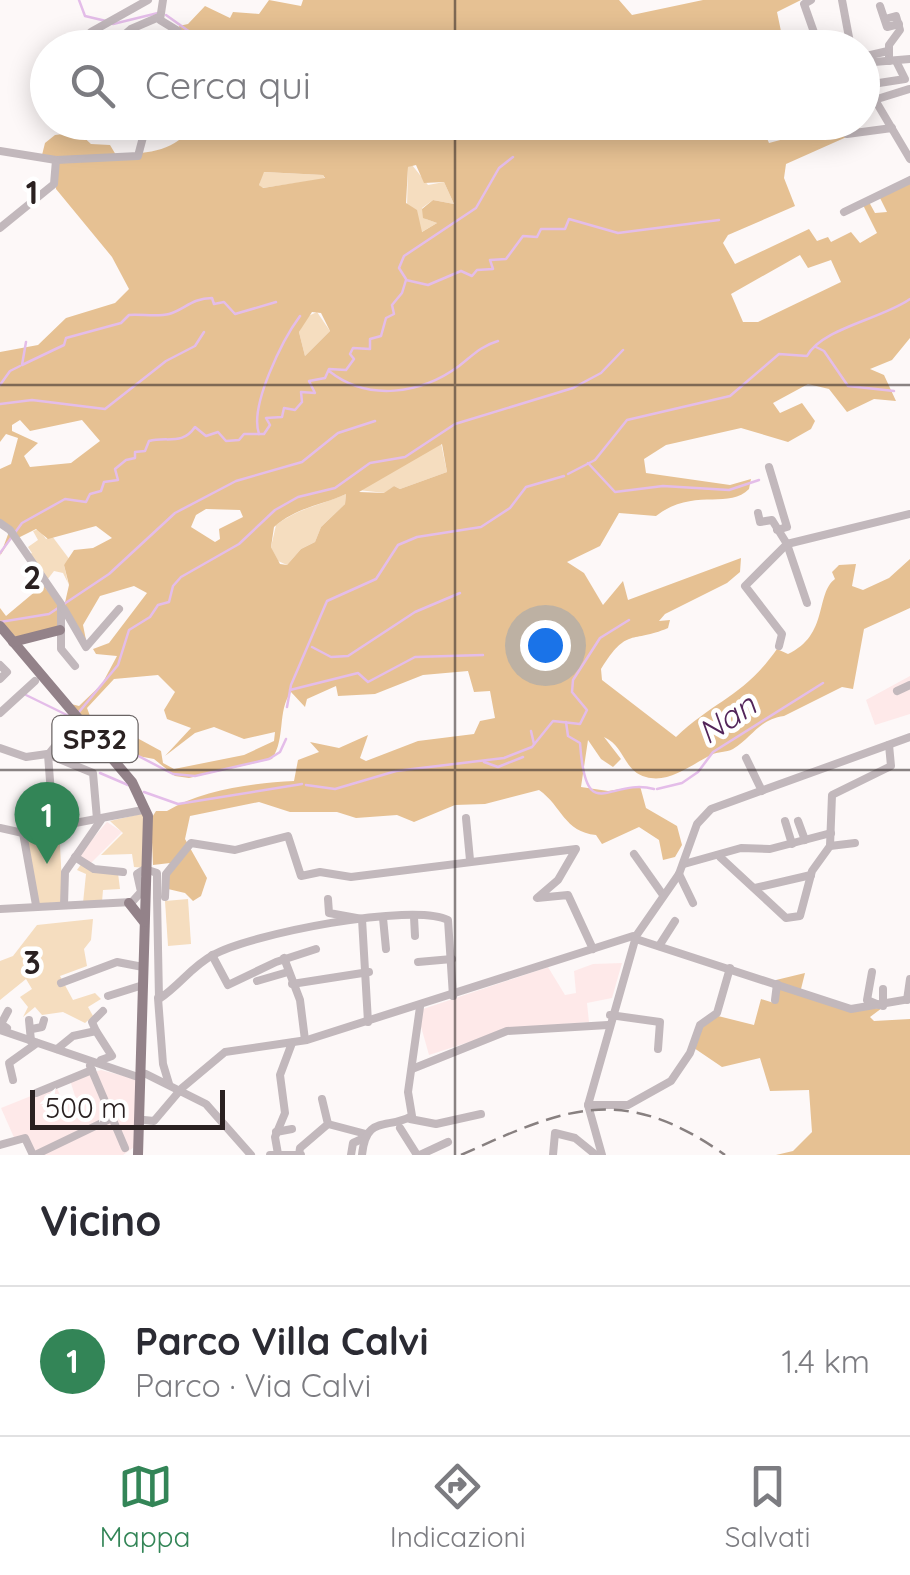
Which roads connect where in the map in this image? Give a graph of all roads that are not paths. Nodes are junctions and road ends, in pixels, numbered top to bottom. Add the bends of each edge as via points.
1 (148, 0) edge
2 (162, 0) edge
3 (811, 0) edge
4 (842, 0) edge
5 (880, 6) dead end
6 (159, 15) junction
7 (95, 30) edge
8 (129, 30) edge
9 (177, 30) edge
10 (813, 30) edge
11 (848, 30) edge
12 (891, 58) junction
13 (880, 59) edge
14 (910, 59) edge
15 (880, 80) edge
16 (909, 89) edge
17 (880, 98) edge
18 (880, 109) edge
19 (892, 128) junction
20 (880, 130) edge
21 (142, 140) edge
22 (0, 151) edge
23 (910, 158) edge
24 (56, 160) junction
25 (910, 180) edge
26 (844, 212) dead end
27 (0, 228) edge
28 (768, 467) dead end
29 (758, 513) dead end
30 (910, 514) edge
31 (785, 517) junction
32 (772, 520) junction
33 (0, 524) edge
34 (781, 541) junction
35 (806, 602) dead end
36 (64, 609) junction
37 (118, 609) dead end
38 (60, 630) junction
39 (4, 638) edge
40 (26, 640) junction
41 (779, 646) dead end
42 (30, 662) junction
43 (0, 665) edge
44 (75, 666) dead end
45 (38, 678) junction
46 (0, 679) edge
47 (910, 685) edge
48 (897, 691) dead end
49 (0, 713) edge
50 (72, 725) dead end
51 (910, 738) edge
52 (889, 746) junction
53 (0, 748) edge
54 (48, 755) junction
55 (746, 758) dead end
56 (762, 791) junction
57 (145, 810) junction
58 (22, 817) dead end
59 (466, 818) dead end
60 (54, 819) junction
61 (99, 820) junction
62 (785, 820) dead end
63 (798, 822) dead end
64 (0, 828) edge
65 (36, 831) junction
66 (831, 832) junction
67 (23, 834) junction
68 (805, 840) junction
69 (855, 843) dead end
70 (792, 844) junction
71 (830, 846) junction
72 (634, 854) dead end
73 (75, 857) junction
74 (720, 857) junction
75 (470, 860) junction
76 (684, 864) junction
77 (123, 872) dead end
78 (148, 873) junction
79 (679, 874) junction
80 (811, 875) junction
81 (755, 888) junction
82 (664, 895) junction
83 (159, 896) junction
84 (328, 898) dead end
85 (693, 902) dead end
86 (36, 905) junction
87 (64, 905) junction
88 (132, 906) junction
89 (0, 909) edge
90 (414, 916) junction
91 (383, 918) junction
92 (362, 919) junction
93 (675, 921) dead end
94 (145, 928) junction
95 (415, 936) dead end
96 (634, 939) junction
97 (659, 946) junction
98 (316, 949) dead end
99 (594, 949) junction
100 (386, 950) dead end
101 (212, 955) junction
102 (284, 958) junction
103 (452, 960) junction
104 (418, 962) dead end
105 (144, 967) junction
106 (730, 968) junction
107 (288, 972) junction
108 (369, 972) junction
109 (872, 972) dead end
110 (910, 980) edge
111 (257, 981) dead end
112 (61, 983) dead end
113 (292, 984) junction
114 (777, 984) junction
115 (142, 985) junction
116 (884, 990) dead end
117 (108, 996) dead end
118 (453, 996) junction
119 (158, 998) junction
120 (775, 1000) dead end
121 (909, 1000) edge
122 (882, 1006) junction
123 (420, 1007) junction
124 (8, 1011) dead end
125 (104, 1012) dead end
126 (44, 1020) dead end
127 (609, 1020) junction
128 (368, 1022) junction
129 (660, 1030) junction
130 (0, 1031) edge
131 (96, 1031) junction
132 (674, 1032) dead end
133 (305, 1040) junction
134 (30, 1041) junction
135 (292, 1043) junction
136 (56, 1049) junction
137 (658, 1049) dead end
138 (92, 1066) junction
139 (412, 1069) junction
140 (140, 1072) junction
141 (13, 1080) dead end
142 (169, 1084) junction
143 (182, 1088) junction
144 (36, 1093) dead end
145 (322, 1099) dead end
146 (588, 1105) junction
147 (481, 1114) dead end
148 (110, 1119) junction
149 (145, 1119) junction
150 (402, 1122) junction
151 (328, 1124) junction
152 (292, 1128) dead end
153 (276, 1132) junction
154 (365, 1136) junction
155 (448, 1142) dead end
156 (0, 1145) edge
157 (133, 1152) edge
158 (274, 1154) edge
159 (34, 1155) edge
160 (250, 1155) edge
161 (300, 1155) edge
162 (351, 1155) edge
163 (362, 1155) edge
164 (419, 1155) edge
165 (553, 1155) edge
166 (599, 1155) edge

1 - 7 street
2 - 6 street
3 - 10 street via 804,4
4 - 11 street
5 - 12 street via 885,19 896,16 899,24
6 - 8 street
6 - 9 street
12 - 13 street
12 - 14 street
12 - 15 street via 905,78
16 - 17 street
18 - 19 street
19 - 20 street
19 - 23 street
21 - 24 street via 138,156
22 - 24 street
24 - 27 street via 54,184
25 - 26 street
28 - 31 street
29 - 32 street via 760,522
30 - 34 street
31 - 32 street
31 - 34 street
32 - 34 street
33 - 36 street
34 - 35 street
34 - 41 street via 745,586 782,634
36 - 37 street via 86,648
36 - 38 street
38 - 40 main road
38 - 44 street via 61,649
39 - 40 main road
39 - 42 main road, SP32
39 - 45 main road, SP32
40 - 42 main road via 22,649
42 - 45 main road, SP32
43 - 46 street via 7,672
45 - 49 street
45 - 57 main road, SP32 via 132,782
47 - 48 street
50 - 54 street
51 - 52 street
52 - 56 street
52 - 66 street via 891,766 832,795
53 - 54 street via 26,757
54 - 60 street
54 - 61 street via 93,773
55 - 56 street
56 - 76 street via 710,809 697,824
57 - 61 street
57 - 78 main road
58 - 60 street
59 - 75 street
60 - 65 street
61 - 65 street
61 - 73 street
62 - 70 street
63 - 68 street
64 - 67 street
65 - 67 street
66 - 68 street
66 - 71 street
67 - 86 street
68 - 70 street
69 - 71 street
70 - 74 street
71 - 80 street
72 - 82 street
73 - 77 street via 94,869
73 - 87 street via 65,873
74 - 76 street
74 - 81 street
75 - 83 street via 351,877 300,876 287,836 238,850 191,843 167,872
75 - 99 street via 577,850 537,898 568,895
76 - 79 street
78 - 83 main road via 150,896
78 - 88 main road via 144,907
78 - 94 main road
79 - 82 street
79 - 85 street
80 - 81 street
80 - 81 street via 802,912 790,920
82 - 96 street
83 - 94 main road
83 - 119 street
84 - 92 street via 329,913
86 - 87 street
86 - 89 street
87 - 88 street
88 - 94 main road
90 - 91 street
90 - 95 street
90 - 103 street via 446,917
91 - 92 street
91 - 100 street
92 - 101 street
92 - 108 street
93 - 97 street
94 - 105 main road
96 - 97 street
96 - 99 street
96 - 127 street
97 - 106 street
98 - 102 street
99 - 118 street
101 - 102 street via 225,985
101 - 119 street
102 - 107 street
103 - 104 street
103 - 118 street
105 - 112 street via 117,962
105 - 115 main road
106 - 114 street
106 - 146 street via 717,1013 700,1026 671,1081 628,1105
107 - 111 street
107 - 113 street
108 - 113 street
108 - 128 street
109 - 122 street via 868,1000
110 - 121 street
113 - 133 street
114 - 120 street
114 - 122 street via 862,1010
115 - 117 street
115 - 140 main road
116 - 122 street
118 - 123 street
119 - 142 street
121 - 122 street
123 - 128 street
123 - 139 street
124 - 134 street via 1,1025
125 - 131 street via 92,1022
126 - 134 street via 42,1027 30,1024
127 - 129 street via 660,1022
127 - 139 street via 507,1031
127 - 146 street
128 - 133 street
129 - 132 street
129 - 137 street
130 - 134 street
131 - 136 street
131 - 138 street via 112,1056
133 - 135 street
134 - 136 street
134 - 141 street via 9,1063
135 - 143 street via 221,1054
135 - 153 street via 280,1075 285,1113
136 - 138 street
138 - 140 street
138 - 144 street
138 - 148 street
139 - 150 street
140 - 142 street
140 - 149 main road
142 - 143 street
143 - 149 street
143 - 160 street via 209,1106
145 - 151 street
146 - 166 street
147 - 150 street via 436,1124
148 - 157 street
148 - 159 street
149 - 157 main road
149 - 157 main road
150 - 154 street via 377,1125
150 - 164 street
151 - 154 street
151 - 161 street
152 - 153 street
153 - 158 street
154 - 162 street via 353,1143
154 - 163 street
155 - 164 street
156 - 159 street via 25,1138
158 - 161 street
165 - 166 street via 552,1136 559,1134

